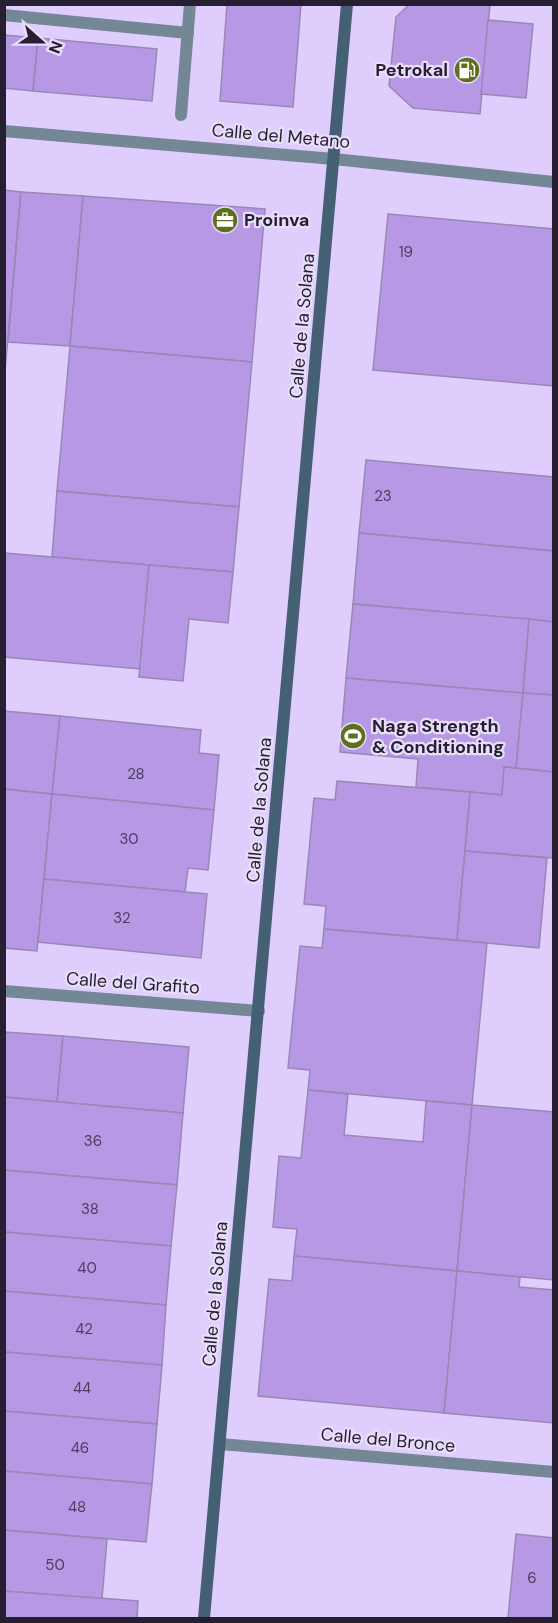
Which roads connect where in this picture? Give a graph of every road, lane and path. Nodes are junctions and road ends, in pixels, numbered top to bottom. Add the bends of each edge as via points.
1 (190, 4) edge
2 (347, 4) edge
3 (4, 15) edge
4 (188, 33) junction
5 (181, 115) dead end
6 (4, 130) edge
7 (334, 159) junction
8 (554, 182) edge
9 (4, 991) edge
10 (259, 1011) junction
11 (220, 1444) junction
12 (554, 1472) edge
13 (204, 1618) edge

1 - 4 street
2 - 7 street, Calle de la Solana
3 - 4 street
4 - 5 street
6 - 7 street, Calle del Metano
7 - 8 street, Calle del Metano
7 - 10 street, Calle de la Solana
9 - 10 street, Calle del Grafito
10 - 11 street, Calle de la Solana
11 - 12 street, Calle del Bronce
11 - 13 street, Calle de la Solana

